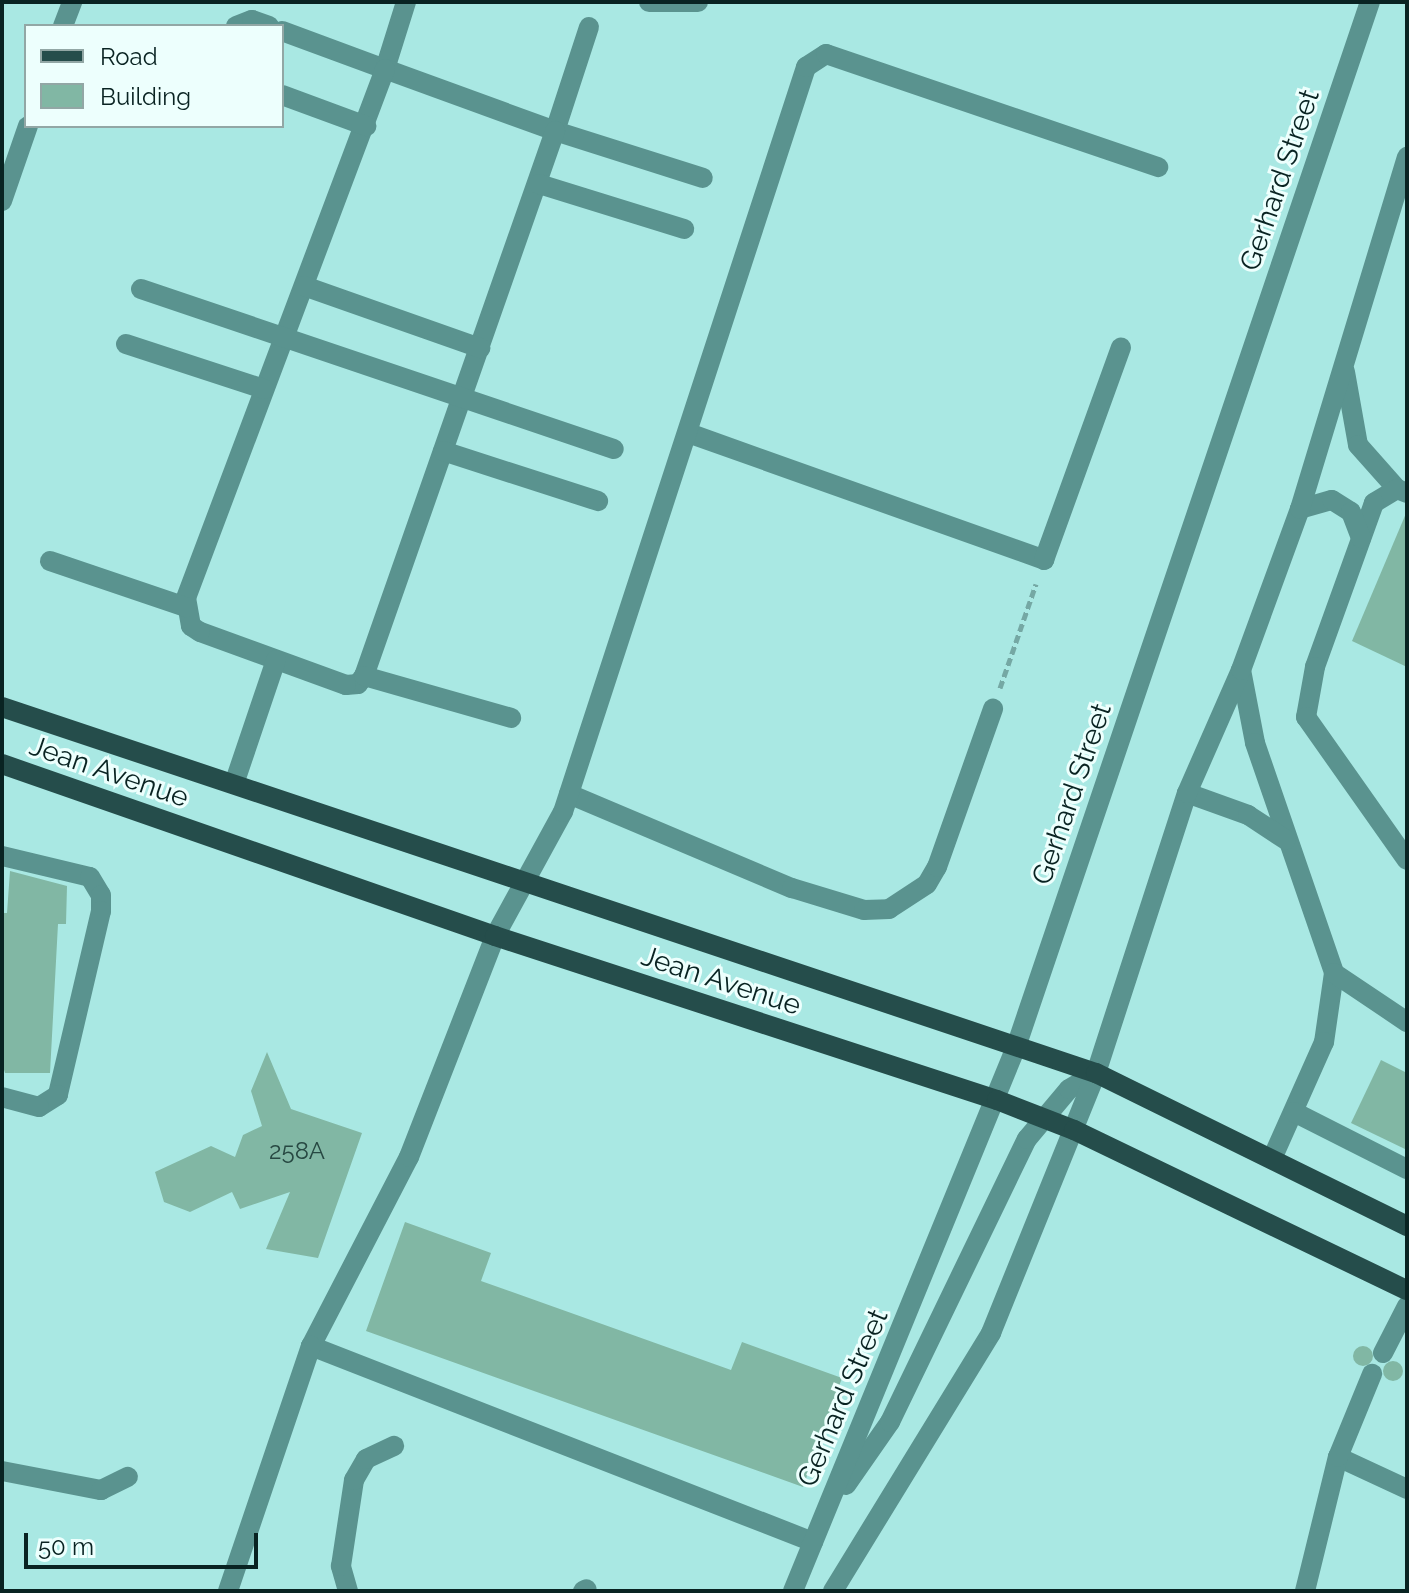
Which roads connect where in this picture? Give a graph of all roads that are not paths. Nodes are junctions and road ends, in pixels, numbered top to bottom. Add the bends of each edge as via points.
1 (72, 2) edge
2 (406, 2) edge
3 (649, 2) edge
4 (698, 2) edge
5 (1370, 2) edge
6 (64, 24) edge
7 (241, 24) edge
8 (263, 24) edge
9 (589, 27) dead end
10 (284, 32) edge
11 (385, 69) junction
12 (284, 96) edge
13 (366, 126) junction
14 (27, 128) edge
15 (555, 131) junction
16 (1158, 167) dead end
17 (1405, 167) edge
18 (703, 178) dead end
19 (539, 184) junction
20 (2, 201) edge
21 (684, 229) dead end
22 (304, 286) junction
23 (141, 289) dead end
24 (284, 339) junction
25 (126, 344) dead end
26 (1121, 347) dead end
27 (480, 348) junction
28 (1344, 368) junction
29 (264, 389) junction
30 (462, 399) junction
31 (691, 434) junction
32 (614, 449) dead end
33 (443, 451) junction
34 (1402, 491) edge
35 (598, 501) dead end
36 (1300, 509) junction
37 (1361, 538) junction
38 (50, 561) dead end
39 (186, 607) junction
40 (276, 660) junction
41 (1241, 670) junction
42 (364, 676) junction
43 (2, 707) edge
44 (993, 709) road end
45 (511, 718) dead end
46 (2, 764) edge
47 (234, 784) junction
48 (1187, 793) junction
49 (569, 794) junction
50 (1286, 840) junction
51 (2, 856) edge
52 (1407, 860) edge
53 (521, 881) junction
54 (495, 936) junction
55 (1334, 973) junction
56 (1407, 1022) edge
57 (1016, 1047) junction
58 (1096, 1073) junction
59 (2, 1097) edge
60 (997, 1100) junction
61 (1294, 1112) junction
62 (1042, 1118) junction
63 (1074, 1130) junction
64 (1272, 1159) junction
65 (1407, 1169) edge
66 (1407, 1226) edge
67 (1407, 1290) edge
68 (1407, 1306) edge
69 (311, 1346) junction
70 (1383, 1353) dead end
71 (1372, 1374) dead end
72 (394, 1446) dead end
73 (1338, 1457) junction
74 (2, 1471) edge
75 (128, 1477) dead end
76 (1407, 1489) edge
77 (825, 1514) junction
78 (813, 1542) junction
79 (228, 1591) edge
80 (348, 1591) edge
81 (793, 1591) edge
82 (833, 1591) edge
83 (1305, 1591) edge

1 - 6 street
2 - 11 street
3 - 4 street
5 - 57 street, Gerhard Street
7 - 8 street
9 - 15 street
10 - 11 street
11 - 13 street
11 - 15 street
12 - 13 street
13 - 22 street
14 - 20 street
15 - 18 street
15 - 19 street
16 - 31 street via 818,57 802,75
17 - 28 street
19 - 21 street
19 - 27 street
22 - 24 street
22 - 27 street
23 - 24 street
24 - 29 street
24 - 30 street
25 - 29 street
26 - 31 street via 1044,560
27 - 30 street
28 - 34 street via 1358,445
28 - 36 street
29 - 39 street
30 - 32 street
30 - 33 street
31 - 49 street
33 - 35 street
33 - 42 street
34 - 37 street via 1374,503
36 - 37 street via 1332,500 1351,512
36 - 41 street
37 - 52 street via 1315,667 1306,717
38 - 39 street
39 - 40 street via 191,626 200,632
40 - 42 street via 346,685
40 - 47 street
41 - 48 street
41 - 50 street via 1255,743
42 - 45 street
43 - 47 main road, Jean Avenue
44 - 49 street via 937,867 927,884 889,909 864,910 792,888
46 - 54 main road, Jean Avenue
47 - 53 main road, Jean Avenue
48 - 50 street via 1248,815
48 - 58 street
49 - 53 street
50 - 55 street
51 - 59 street via 90,877 101,911 58,1095 39,1107
53 - 54 street
53 - 57 main road, Jean Avenue
54 - 60 main road, Jean Avenue
54 - 69 street via 409,1157
55 - 56 street
55 - 61 street via 1324,1042
57 - 58 main road, Jean Avenue
57 - 60 street, Gerhard Street
58 - 62 street via 1076,1083
58 - 63 street
58 - 64 main road, Jean Avenue
60 - 62 main road, Jean Avenue
60 - 77 street, Gerhard Street
61 - 64 street
61 - 65 street
62 - 63 main road, Jean Avenue
62 - 77 street via 890,1422
63 - 67 main road, Jean Avenue
63 - 82 street via 991,1333
64 - 66 main road, Jean Avenue
68 - 70 street
69 - 78 street
69 - 79 street
71 - 73 street
72 - 80 street via 366,1459 354,1480 341,1566
73 - 76 street
73 - 83 street
74 - 75 street via 101,1490
77 - 78 street, Gerhard Street
78 - 81 street, Gerhard Street

